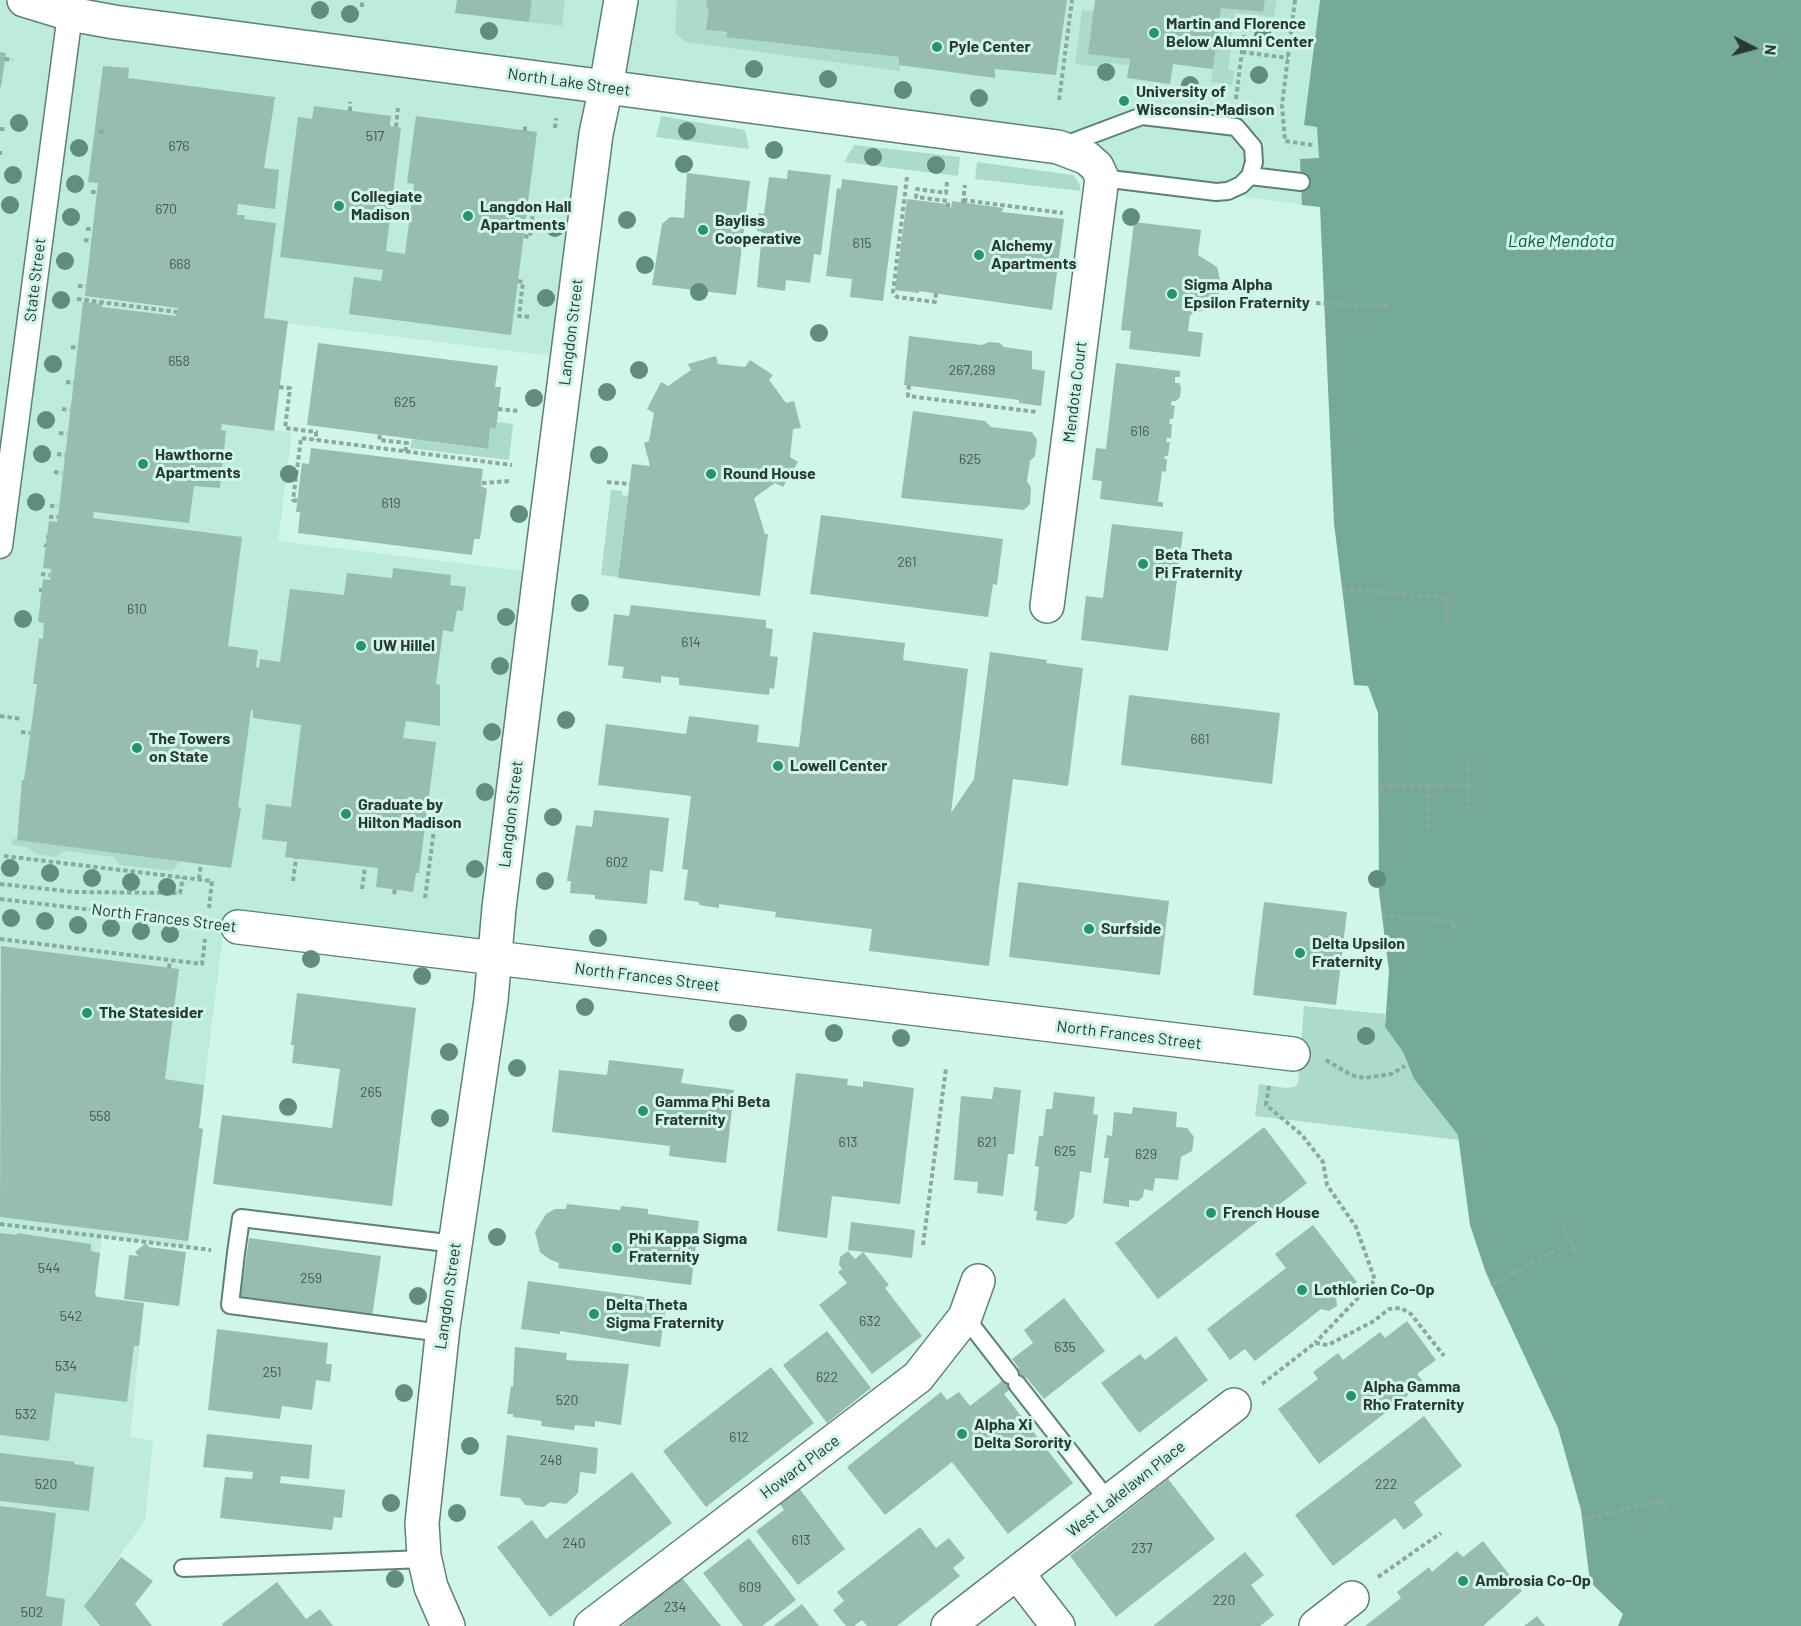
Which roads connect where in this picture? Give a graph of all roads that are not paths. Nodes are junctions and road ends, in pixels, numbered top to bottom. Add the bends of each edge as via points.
1 (24, 0) edge
2 (621, 0) edge
3 (70, 14) junction
4 (606, 87) junction
5 (1058, 147) junction
6 (1250, 176) junction
7 (1102, 178) junction
8 (1300, 182) dead end
9 (0, 546) edge
10 (1047, 606) dead end
11 (238, 927) road end
12 (495, 957) junction
13 (1293, 1054) road end
14 (455, 1245) junction
15 (978, 1281) dead end
16 (965, 1317) junction
17 (442, 1333) junction
18 (1234, 1405) dead end
19 (1108, 1502) junction
20 (425, 1559) junction
21 (183, 1568) dead end
22 (1017, 1573) junction
23 (1362, 1589) road end
24 (448, 1626) edge
25 (591, 1626) edge
26 (948, 1626) edge
27 (1058, 1626) edge
28 (1316, 1626) edge

1 - 3 street, North Lake Street
2 - 4 street, Langdon Street
3 - 4 street, North Lake Street
3 - 9 street, State Street
4 - 5 street, North Lake Street
4 - 12 street, Langdon Street via 589,192
5 - 6 lane via 1142,116 1236,127 1253,147
5 - 7 street, North Lake Street via 1087,158
6 - 7 lane via 1241,185 1216,192
6 - 8 lane
7 - 10 street, Mendota Court
11 - 12 street, North Frances Street
12 - 13 street, North Frances Street
12 - 14 street, Langdon Street
14 - 17 street, Langdon Street
14 - 17 lane via 241,1218 230,1305
15 - 16 street, Howard Place
16 - 19 lane
16 - 25 street, Howard Place via 918,1377
17 - 20 street, Langdon Street via 422,1523
18 - 19 street, West Lakelawn Place
19 - 22 street, West Lakelawn Place
20 - 21 lane
20 - 24 street, Langdon Street via 431,1587
22 - 26 street, West Lakelawn Place
22 - 27 street
23 - 28 street

